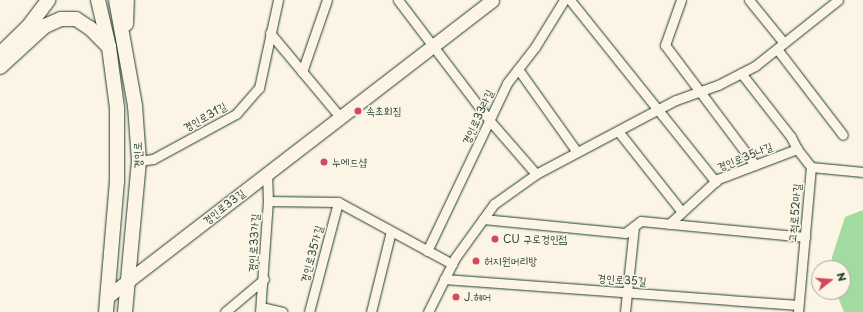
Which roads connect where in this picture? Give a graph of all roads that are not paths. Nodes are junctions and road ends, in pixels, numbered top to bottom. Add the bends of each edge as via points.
1 (48, 0) edge
2 (98, 0) edge
3 (116, 0) edge
4 (128, 0) edge
5 (278, 0) edge
6 (327, 0) edge
7 (398, 0) edge
8 (492, 0) edge
9 (564, 0) edge
10 (570, 0) edge
11 (681, 0) edge
12 (749, 0) edge
13 (838, 0) edge
14 (270, 33) junction
15 (125, 40) junction
16 (434, 45) junction
17 (780, 46) junction
18 (109, 47) junction
19 (0, 54) edge
20 (0, 67) edge
21 (518, 69) junction
22 (302, 72) junction
23 (741, 73) junction
24 (699, 92) junction
25 (659, 109) junction
26 (340, 118) junction
27 (490, 121) junction
28 (618, 131) junction
29 (844, 135) dead end
30 (797, 149) junction
31 (577, 152) junction
32 (139, 161) junction
33 (755, 165) junction
34 (811, 168) junction
35 (863, 172) edge
36 (267, 174) junction
37 (536, 174) junction
38 (716, 182) junction
39 (268, 201) junction
40 (338, 202) junction
41 (682, 212) junction
42 (484, 218) junction
43 (669, 224) junction
44 (634, 226) junction
45 (391, 231) junction
46 (805, 237) junction
47 (427, 251) junction
48 (452, 264) junction
49 (264, 279) junction
50 (444, 279) junction
51 (128, 282) junction
52 (627, 293) junction
53 (108, 297) junction
54 (260, 309) edge
55 (798, 309) edge
56 (106, 312) edge
57 (125, 312) edge
58 (225, 312) edge
59 (282, 312) edge
60 (309, 312) edge
61 (371, 312) edge
62 (428, 312) edge
63 (625, 312) edge

1 - 19 main road via 28,27
2 - 18 main road, 경인로
3 - 15 main road, 경인로
4 - 15 main road
5 - 14 street, 경인로31길
6 - 22 street
7 - 16 street
8 - 16 street, 경인로33길
9 - 21 street, 경인로33라길
10 - 25 street
11 - 24 street via 665,45
12 - 17 street
13 - 17 street
14 - 22 street
14 - 32 street, 경인로31길 via 259,88 236,114 153,159
15 - 32 main road, 경인로 via 135,106
16 - 26 street, 경인로33길
16 - 27 street
17 - 23 street
17 - 29 street
18 - 20 main road via 90,28 76,19 61,19 45,26
18 - 53 main road, 경인로 via 117,108 117,181
21 - 27 street, 경인로33라길 via 507,83
21 - 31 street
22 - 26 street
23 - 24 street
23 - 30 street via 791,137
24 - 25 street
24 - 33 street
25 - 28 street
25 - 38 street
26 - 36 street, 경인로33길
27 - 37 street
27 - 47 street, 경인로33라길
28 - 31 street
28 - 41 street
30 - 33 street, 경인로35나길
30 - 34 street
31 - 37 street
32 - 51 main road, 경인로
33 - 38 street, 경인로35나길
34 - 35 street
34 - 46 street, 고척로52마길
36 - 39 street, 경인로33가길
36 - 51 street, 경인로33길
37 - 42 street via 494,204
38 - 41 street, 경인로35나길
39 - 40 street
39 - 49 street, 경인로33가길
40 - 45 street
40 - 60 street, 경인로35가길
41 - 43 street, 경인로35나길
42 - 44 street via 625,233
42 - 48 street
43 - 44 street via 641,221
43 - 46 street
44 - 52 street
45 - 47 street
45 - 61 street
46 - 55 street, 고척로52마길
47 - 48 street
48 - 50 street
49 - 54 street, 경인로33가길
49 - 58 street
50 - 52 street, 경인로35길
50 - 62 street
51 - 53 street, 경인로33길
51 - 57 main road, 경인로
52 - 55 street, 경인로35길
52 - 63 street
53 - 56 main road, 경인로
54 - 59 street

